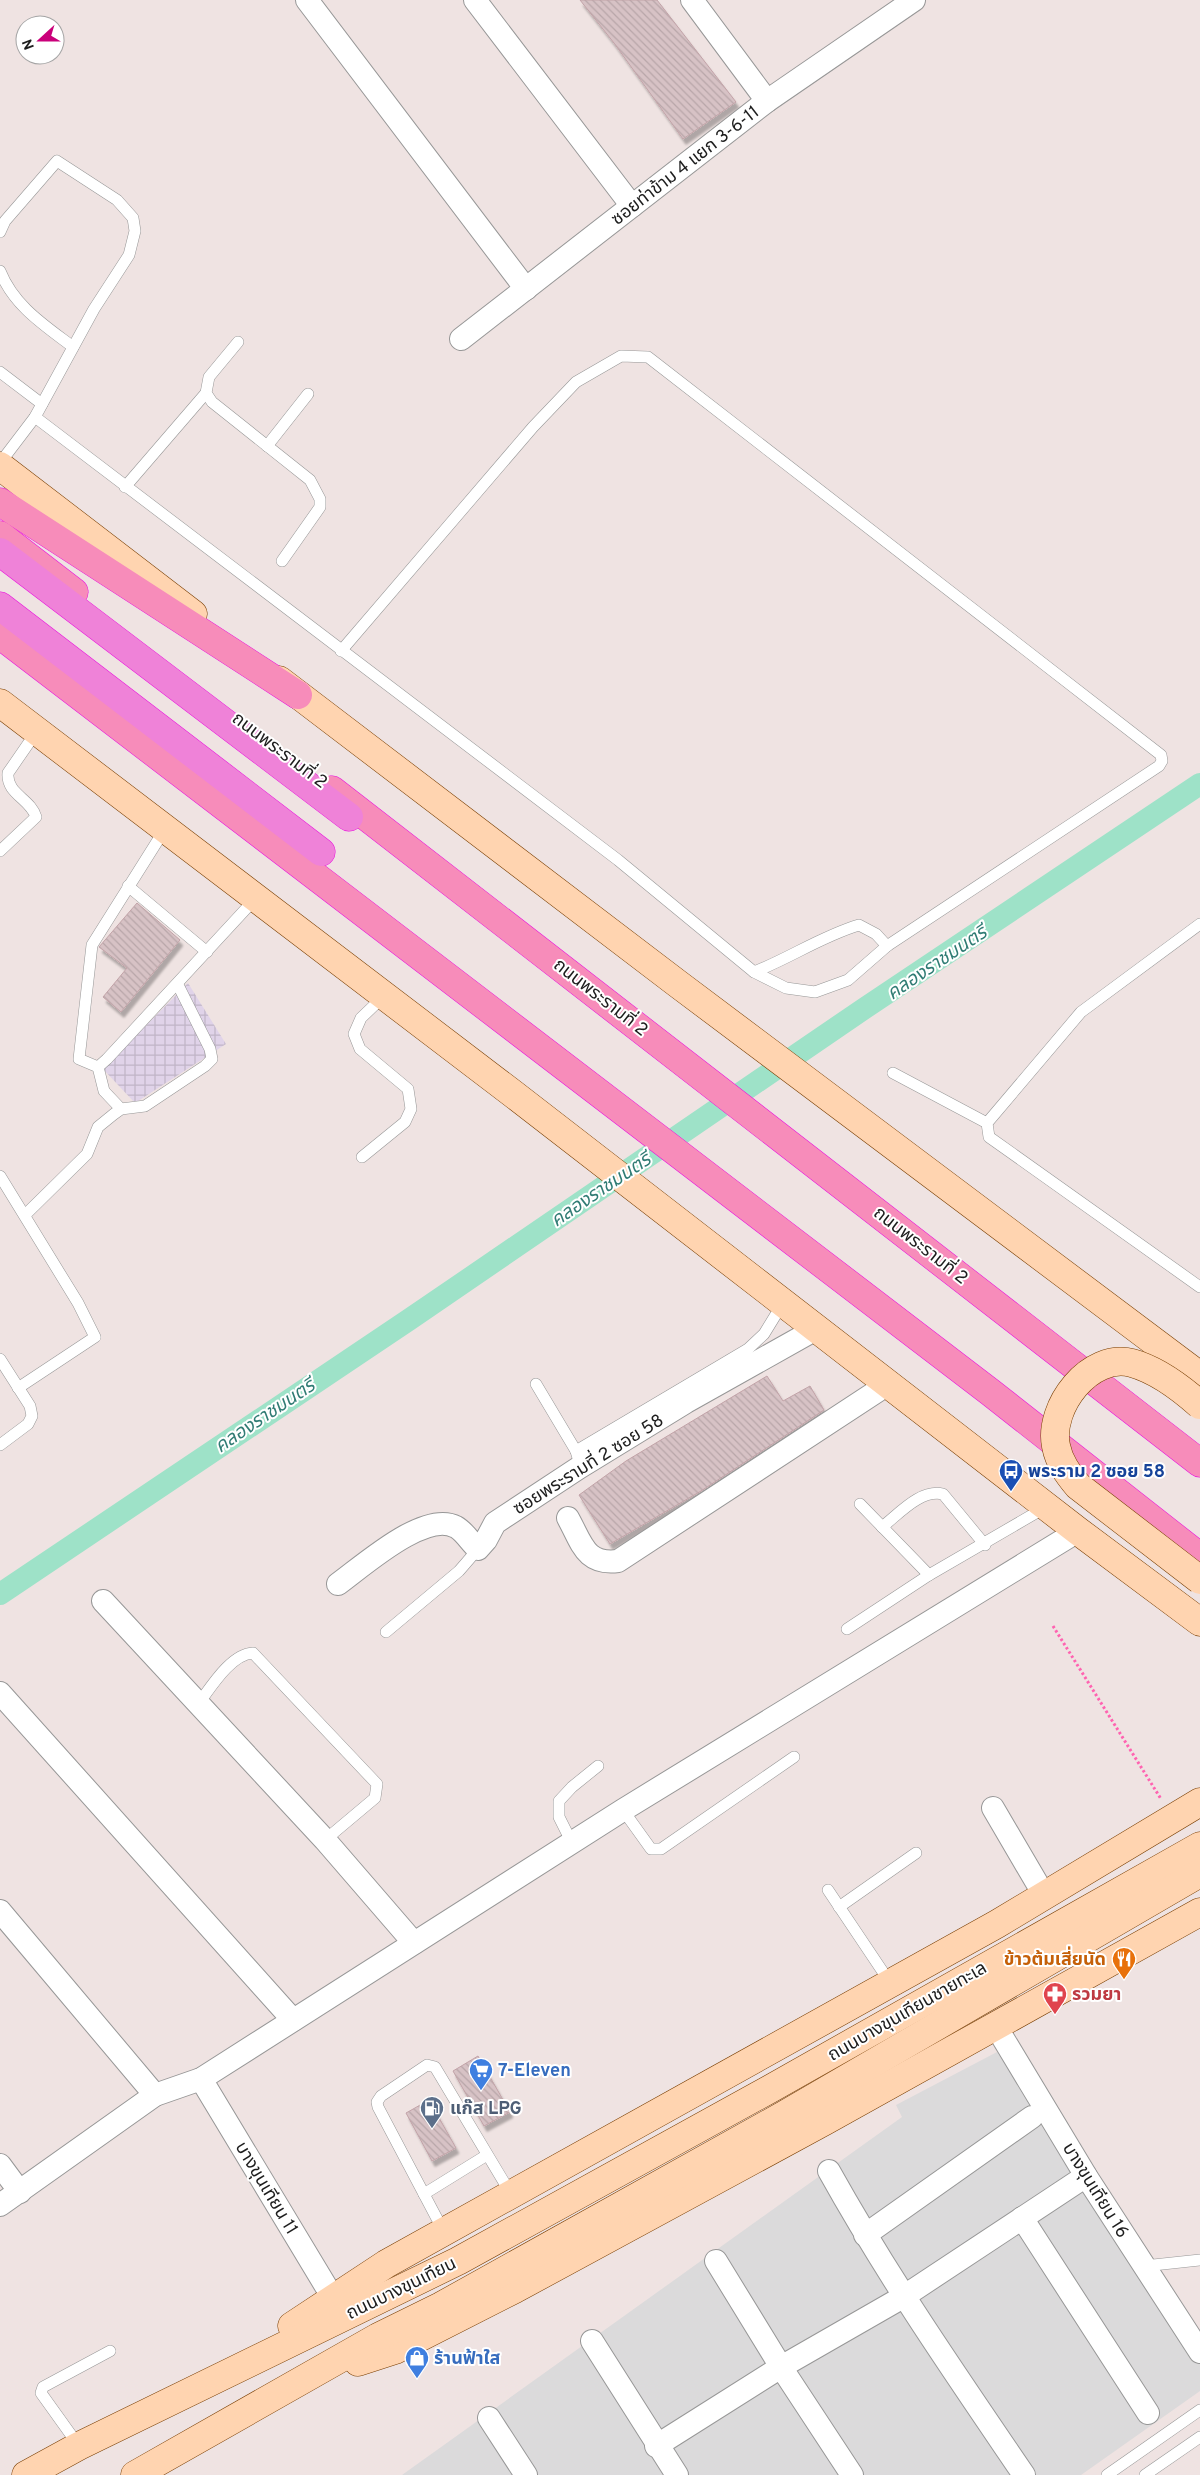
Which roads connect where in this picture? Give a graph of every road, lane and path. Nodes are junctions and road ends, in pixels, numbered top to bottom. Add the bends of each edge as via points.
1 (306, 0) edge
2 (475, 0) edge
3 (692, 0) edge
4 (914, 0) edge
5 (767, 101) junction
6 (632, 206) junction
7 (0, 232) edge
8 (0, 271) edge
9 (526, 289) junction
10 (461, 340) dead end
11 (238, 342) dead end
12 (73, 347) junction
13 (0, 372) edge
14 (206, 393) junction
15 (308, 394) dead end
16 (42, 404) junction
17 (34, 417) junction
18 (267, 446) junction
19 (0, 464) edge
20 (126, 487) junction
21 (0, 502) edge
22 (0, 535) edge
23 (0, 552) edge
24 (282, 561) dead end
25 (0, 606) edge
26 (0, 635) edge
27 (341, 651) junction
28 (298, 695) junction
29 (0, 703) edge
30 (37, 731) junction
31 (349, 818) dead end
32 (165, 829) junction
33 (0, 851) edge
34 (321, 852) dead end
35 (128, 886) junction
36 (255, 899) junction
37 (1200, 924) edge
38 (887, 946) junction
39 (207, 952) junction
40 (754, 972) junction
41 (178, 985) junction
42 (384, 996) junction
43 (98, 1067) junction
44 (893, 1073) dead end
45 (122, 1109) junction
46 (987, 1123) junction
47 (362, 1157) dead end
48 (0, 1176) edge
49 (25, 1215) junction
50 (1200, 1287) edge
51 (784, 1303) junction
52 (816, 1329) junction
53 (0, 1359) edge
54 (1199, 1372) edge
55 (536, 1384) dead end
56 (888, 1384) junction
57 (18, 1388) junction
58 (1200, 1405) edge
59 (0, 1445) edge
60 (578, 1459) junction
61 (1200, 1463) edge
62 (860, 1504) dead end
63 (1047, 1506) junction
64 (568, 1518) dead end
65 (882, 1528) junction
66 (1078, 1531) junction
67 (985, 1545) junction
68 (478, 1549) junction
69 (1200, 1557) edge
70 (929, 1575) junction
71 (1200, 1580) edge
72 (338, 1584) dead end
73 (104, 1601) dead end
74 (1200, 1622) edge
75 (1053, 1626) dead end
76 (847, 1629) dead end
77 (386, 1632) dead end
78 (0, 1693) edge
79 (199, 1703) junction
80 (794, 1757) dead end
81 (598, 1766) dead end
82 (1200, 1802) edge
83 (993, 1808) dead end
84 (623, 1810) junction
85 (1172, 1818) junction
86 (326, 1840) junction
87 (572, 1843) junction
88 (1200, 1846) edge
89 (916, 1853) dead end
90 (1200, 1873) edge
91 (828, 1890) dead end
92 (1044, 1895) junction
93 (839, 1907) junction
94 (0, 1911) edge
95 (1200, 1912) edge
96 (414, 1943) junction
97 (890, 1984) junction
98 (293, 2020) junction
99 (995, 2025) junction
100 (201, 2079) junction
101 (770, 2089) joint
102 (155, 2095) junction
103 (784, 2115) joint
104 (1032, 2117) dead end
105 (487, 2155) junction
106 (0, 2165) edge
107 (829, 2171) dead end
108 (1086, 2176) junction
109 (20, 2192) junction
110 (424, 2194) junction
111 (510, 2194) junction
112 (0, 2205) edge
113 (1022, 2218) junction
114 (444, 2232) junction
115 (865, 2235) junction
116 (1200, 2260) edge
117 (716, 2261) dead end
118 (1144, 2266) junction
119 (903, 2297) junction
120 (333, 2298) junction
121 (592, 2341) dead end
122 (110, 2351) dead end
123 (1200, 2352) edge
124 (781, 2367) junction
125 (310, 2377) junction
126 (208, 2383) junction
127 (1197, 2412) edge
128 (1148, 2413) dead end
129 (488, 2418) dead end
130 (1200, 2425) edge
131 (1200, 2437) edge
132 (79, 2446) junction
133 (656, 2446) junction
134 (26, 2475) edge
135 (135, 2475) edge
136 (526, 2475) edge
137 (676, 2475) edge
138 (852, 2475) edge
139 (1024, 2475) edge
140 (1107, 2475) edge
141 (1145, 2475) edge

1 - 9 street
2 - 6 street
3 - 5 street
4 - 5 street, ซอยท่าข้าม 4 แยก 3-6-11
5 - 6 street, ซอยท่าข้าม 4 แยก 3-6-11
6 - 9 street, ซอยท่าข้าม 4 แยก 3-6-11
7 - 12 lane via 5,221 57,161 117,200 133,218 135,230 129,255
8 - 12 lane via 14,298
9 - 10 street, ซอยท่าข้าม 4 แยก 3-6-11
11 - 14 lane via 209,377
12 - 16 lane
13 - 16 lane
14 - 18 lane via 212,402
14 - 20 lane
15 - 18 lane
16 - 17 lane
17 - 19 lane
17 - 20 lane
18 - 24 lane via 310,480 320,499 320,507
19 - 28 main road
20 - 27 lane
21 - 28 highway
22 - 61 highway, ถนนพระรามที่ 2
23 - 31 highway
25 - 34 highway
26 - 69 highway via 990,1392
27 - 38 lane via 533,427 576,382 621,356 648,357 1161,755 1159,766
27 - 40 lane via 618,860
28 - 54 main road via 678,984
29 - 30 main road
30 - 32 main road
30 - 33 lane via 8,774 7,782 33,808 36,817
32 - 35 lane
32 - 36 main road
35 - 39 lane
35 - 43 lane via 92,945 79,1059
36 - 39 lane
36 - 42 main road
37 - 46 lane via 1081,1012
38 - 40 lane via 876,934 859,925 834,933
38 - 40 lane via 848,980 815,992 786,988
39 - 41 lane
41 - 43 lane
41 - 45 lane via 212,1059 145,1106
42 - 47 lane via 361,1018 354,1034 360,1049 408,1089 411,1109 405,1122
42 - 51 main road
43 - 45 lane via 104,1091
44 - 46 lane
45 - 49 lane via 98,1128 87,1154
46 - 50 lane via 989,1137
48 - 49 lane
49 - 57 lane via 78,1302 95,1337
51 - 52 main road
51 - 60 lane via 764,1334 748,1349
52 - 56 main road
52 - 60 street, ซอยพระรามที่ 2 ซอย 58
53 - 57 lane
55 - 60 lane
56 - 63 main road
56 - 64 street via 618,1561 604,1563 591,1558
57 - 59 lane via 30,1406 32,1416 28,1424
58 - 71 main road, bridge via 1160,1375 1131,1363 1112,1363 1076,1384 1061,1405 1055,1422 1056,1446 1064,1468 1078,1486
60 - 68 street, ซอยพระรามที่ 2 ซอย 58 via 494,1523
62 - 65 lane
63 - 66 main road
63 - 67 lane
65 - 67 lane via 914,1502 935,1492 943,1494
65 - 70 lane
66 - 74 main road
66 - 84 street
67 - 70 lane
68 - 72 street via 457,1527 431,1524 414,1531
68 - 77 lane, ซอยพระรามที่ 2 ซอย 58 via 459,1571
70 - 76 lane
73 - 79 street
75 - 85 path
78 - 98 street
79 - 86 street
79 - 86 lane via 222,1672 253,1653 377,1784 375,1798
80 - 84 lane via 661,1849 651,1849
81 - 87 lane via 558,1802 559,1817
82 - 85 main road
83 - 92 street
84 - 87 street
85 - 92 main road
86 - 96 street
87 - 96 street
88 - 101 main road, ถนนบางขุนเทียนชายทะเล
89 - 93 lane
90 - 103 main road, ถนนบางขุนเทียนชายทะเล
91 - 93 lane
92 - 97 main road
93 - 97 lane
94 - 102 street
95 - 99 main road
96 - 98 street
97 - 111 main road
98 - 100 street
99 - 108 street, บางขุนเทียน 16
99 - 125 main road via 515,2290 395,2350
100 - 102 street
100 - 120 street, บางขุนเทียน 11
101 - 126 main road, ถนนบางขุนเทียน via 458,2261
102 - 109 street
103 - 125 main road, ถนนบางขุนเทียน
104 - 115 street
105 - 110 lane
105 - 110 lane via 435,2067 427,2064 377,2102
105 - 111 lane
106 - 109 street
107 - 115 street
108 - 113 street
108 - 118 street, บางขุนเทียน 16
109 - 112 street
110 - 114 lane
111 - 114 main road
113 - 119 street
113 - 128 street
114 - 120 main road
115 - 119 street
116 - 118 lane
117 - 124 street
118 - 123 street, บางขุนเทียน 16
119 - 124 street
119 - 139 street
120 - 126 main road
121 - 133 street
122 - 132 lane via 43,2387 41,2394
124 - 133 street
124 - 138 street
125 - 135 main road, ถนนบางขุนเทียน
126 - 132 main road, ถนนบางขุนเทียน
127 - 130 lane
127 - 140 lane
129 - 136 street
131 - 141 lane
132 - 134 main road, ถนนบางขุนเทียน
133 - 137 street

